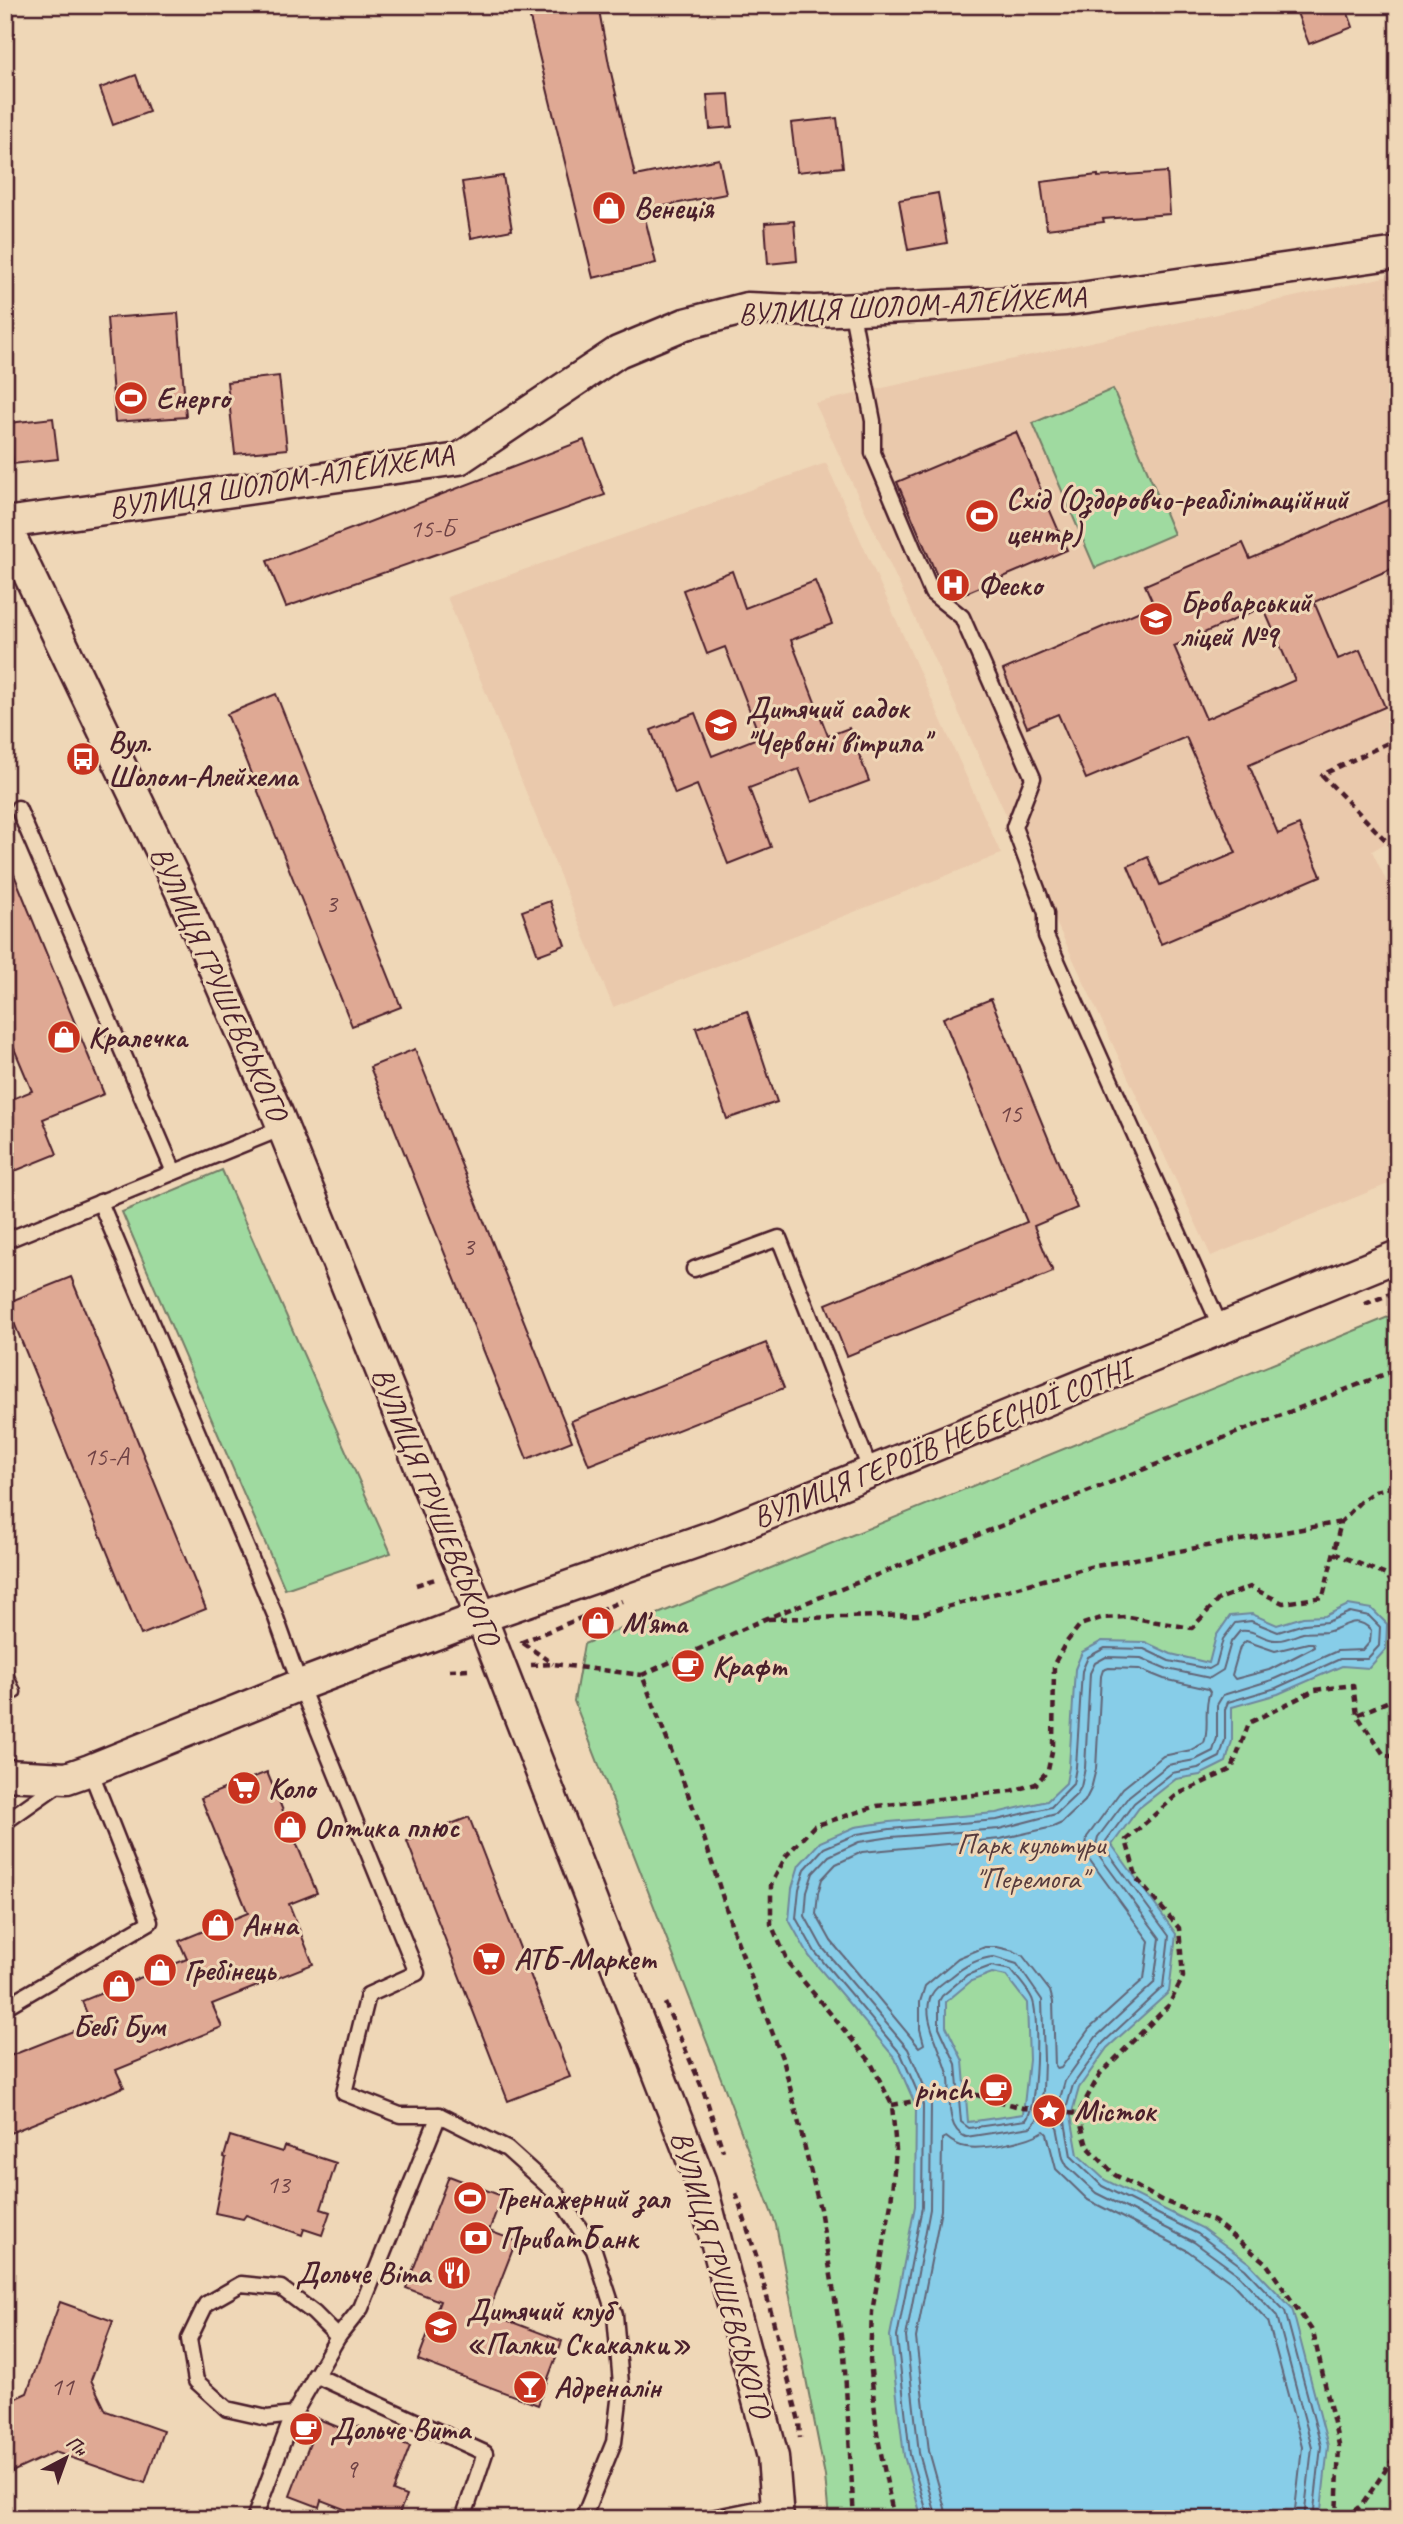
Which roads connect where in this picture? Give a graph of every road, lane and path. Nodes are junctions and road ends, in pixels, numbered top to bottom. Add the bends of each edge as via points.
1 (15, 5) edge
2 (5, 9) edge
3 (1398, 253) edge
4 (851, 308) junction
5 (5, 524) edge
6 (1398, 738) edge
7 (18, 808) dead end
8 (1398, 853) edge
9 (283, 1128) junction
10 (174, 1172) junction
11 (100, 1202) junction
12 (5, 1241) edge
13 (1398, 1256) edge
14 (694, 1269) dead end
15 (1398, 1291) edge
16 (1359, 1306) dead end
17 (1221, 1328) junction
18 (1398, 1369) edge
19 (871, 1472) junction
20 (1398, 1485) edge
21 (1341, 1522) junction
22 (1334, 1553) junction
23 (1398, 1589) edge
24 (625, 1600) dead end
25 (481, 1617) junction
26 (765, 1619) junction
27 (515, 1666) junction
28 (449, 1670) dead end
29 (5, 1675) edge
30 (642, 1675) junction
31 (534, 1676) dead end
32 (300, 1685) junction
33 (13, 1692) dead end
34 (1398, 1697) edge
35 (1357, 1715) junction
36 (1398, 1757) edge
37 (79, 1774) junction
38 (5, 1775) edge
39 (5, 1822) edge
40 (660, 1991) dead end
41 (5, 2007) edge
42 (892, 2105) junction
43 (1078, 2114) junction
44 (439, 2115) junction
45 (724, 2156) dead end
46 (733, 2181) dead end
47 (338, 2337) junction
48 (315, 2375) junction
49 (293, 2415) junction
50 (801, 2445) dead end
51 (1398, 2452) edge
52 (778, 2512) edge
53 (254, 2519) edge
54 (463, 2519) edge
55 (583, 2519) edge
56 (706, 2519) edge
57 (854, 2519) edge
58 (894, 2519) edge
59 (1335, 2519) edge
60 (1345, 2519) edge

1 - 2 path
3 - 4 street, ВУЛИЦЯ ШОЛОМ-АЛЕЙХЕМА via 1066,300
4 - 5 street, ВУЛИЦЯ ШОЛОМ-АЛЕЙХЕМА via 747,308 685,324 618,352 459,458
4 - 17 lane via 873,421 873,453 932,593 962,617 1033,778 1014,827 1046,913 1046,936
5 - 9 street, ВУЛИЦЯ ГРУШЕВСЬКОГО via 180,890
6 - 8 path via 1322,775
7 - 10 lane
9 - 10 lane
9 - 25 street, ВУЛИЦЯ ГРУШЕВСЬКОГО
10 - 11 lane
11 - 12 lane
11 - 32 lane via 275,1615
13 - 17 street, ВУЛИЦЯ ГЕРОЇВ НЕБЕСНОЇ СОТНІ
14 - 19 lane via 779,1238
15 - 16 path
17 - 19 street, ВУЛИЦЯ ГЕРОЇВ НЕБЕСНОЇ СОТНІ
18 - 26 path
19 - 25 street, ВУЛИЦЯ ГЕРОЇВ НЕБЕСНОЇ СОТНІ via 719,1534
20 - 21 path via 1375,1491
21 - 22 path
21 - 26 path via 1090,1567 918,1615
22 - 23 path via 1386,1575
22 - 42 path via 1323,1597 1283,1602 1250,1587 1219,1599 1192,1628 1128,1617 1101,1618 1080,1626 1054,1664 1053,1747 1048,1770 1036,1784 841,1815 814,1826 786,1856 771,1885 771,1924 789,1964 870,2062
24 - 27 path via 522,1642
25 - 27 street, ВУЛИЦЯ ГРУШЕВСЬКОГО
25 - 32 street, ВУЛИЦЯ ГЕРОЇВ НЕБЕСНОЇ СОТНІ
26 - 30 path
27 - 28 path
27 - 30 path via 554,1664
27 - 31 path
27 - 52 street, ВУЛИЦЯ ГРУШЕВСЬКОГО via 700,2180 772,2457
29 - 33 lane
30 - 57 path via 784,2063 820,2209 844,2354
32 - 37 street, ВУЛИЦЯ ГЕРОЇВ НЕБЕСНОЇ СОТНІ
32 - 44 lane via 417,1973 368,1996 344,2093 400,2115
34 - 35 path
35 - 36 path via 1384,1755
35 - 43 path via 1353,1685 1315,1690 1249,1723 1232,1769 1178,1794 1126,1840 1137,1879 1179,1928 1183,1977 1169,2006 1100,2074
37 - 38 street
37 - 39 lane
37 - 41 lane via 150,1922
40 - 45 path via 704,2092
42 - 43 path via 966,2092 1023,2108
42 - 58 path via 896,2150 872,2312 870,2360 877,2433
43 - 59 path via 1087,2146 1115,2175 1214,2221 1266,2263 1313,2332 1339,2445
44 - 47 lane via 361,2308
44 - 55 lane via 507,2148 557,2194 594,2250 615,2315 621,2384 614,2442
46 - 50 path via 799,2421
47 - 48 lane
47 - 49 lane via 281,2288 241,2284 206,2304 189,2339 196,2381 227,2409 267,2418
48 - 49 lane
48 - 54 lane via 485,2453
49 - 53 lane
51 - 60 path via 1362,2506
52 - 56 lane

